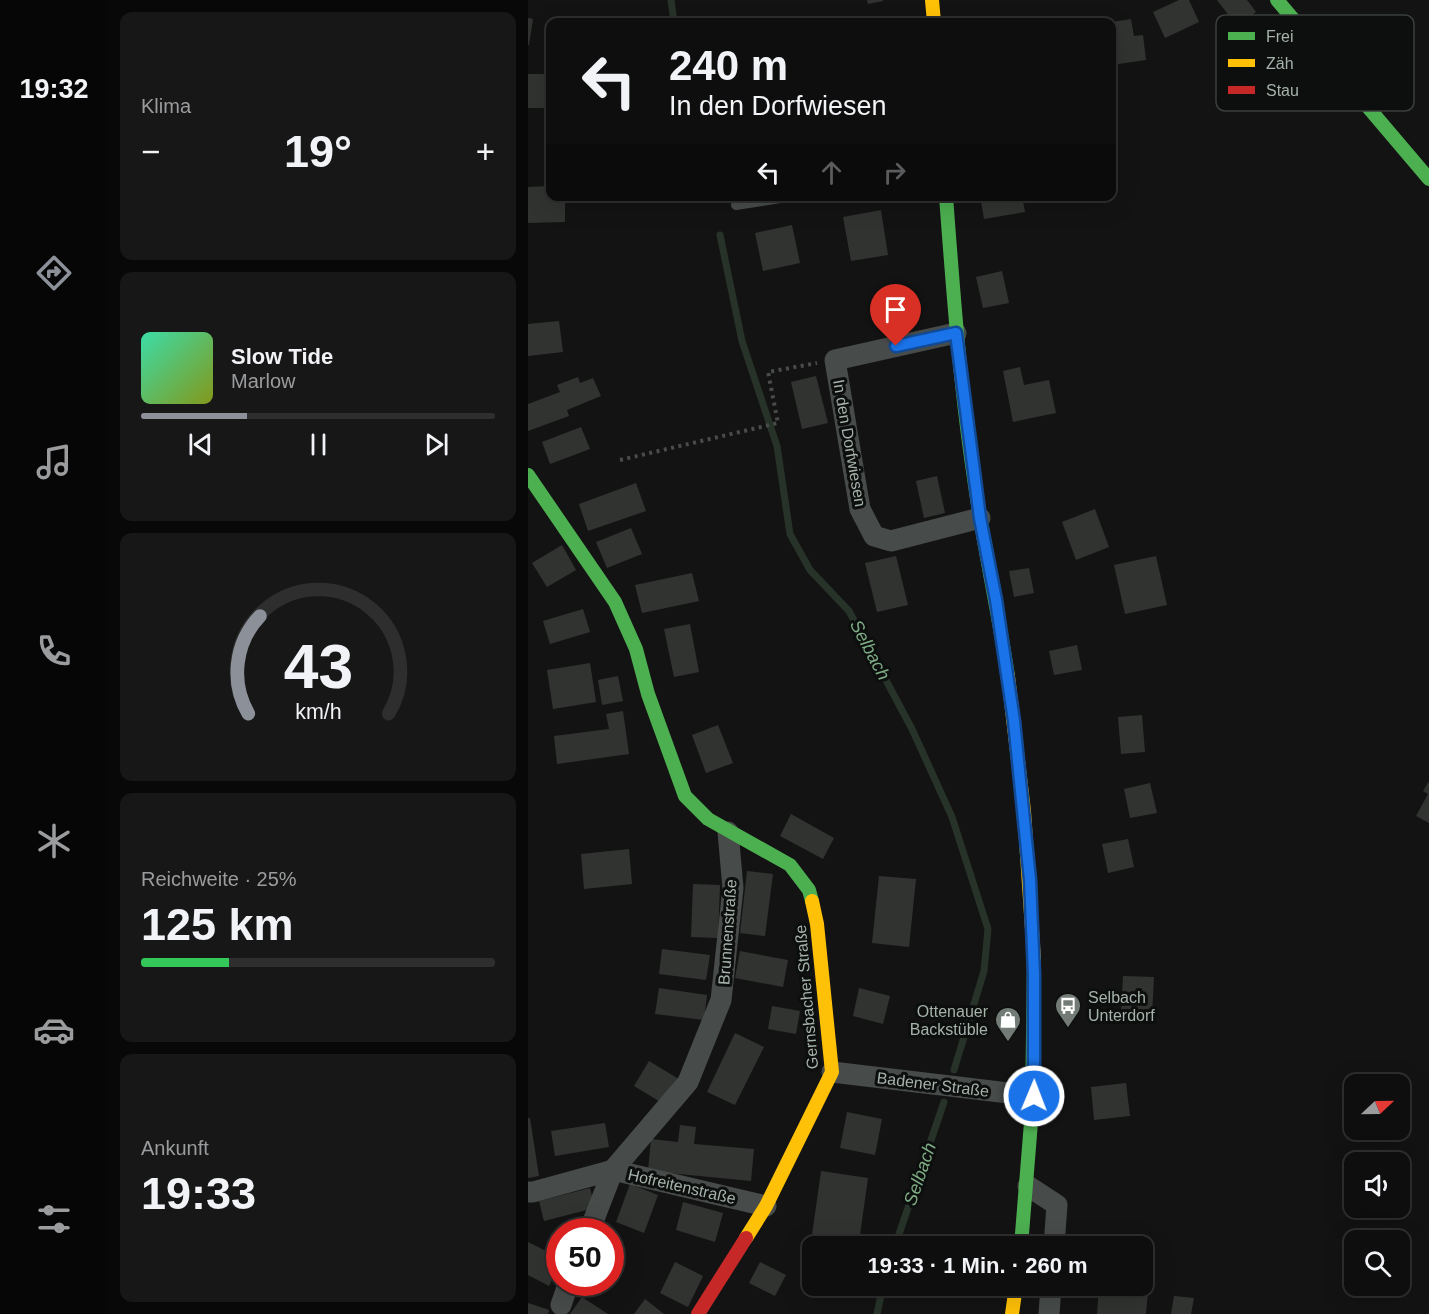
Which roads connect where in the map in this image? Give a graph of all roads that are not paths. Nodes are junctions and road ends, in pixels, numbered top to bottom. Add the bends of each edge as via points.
1 (932, 0) edge
2 (1277, 0) edge
3 (1290, 15) edge
4 (934, 18) edge
5 (1371, 111) edge
6 (1429, 179) edge
7 (761, 201) edge
8 (946, 201) edge
9 (736, 205) dead end
10 (956, 333) junction
11 (528, 475) edge
12 (980, 518) junction
13 (728, 832) junction
14 (832, 1072) junction
15 (1034, 1096) junction
16 (613, 1170) junction
17 (1028, 1186) junction
18 (528, 1192) edge
19 (766, 1206) junction
20 (594, 1218) edge
21 (1022, 1236) edge
22 (1055, 1236) edge
23 (564, 1296) edge
24 (1015, 1296) edge
25 (1050, 1296) edge
26 (561, 1305) dead end
27 (698, 1314) edge
28 (1012, 1314) edge
29 (1049, 1314) edge

1 - 4 street
2 - 3 street
5 - 6 street
7 - 9 lane
8 - 10 street
10 - 12 street
10 - 12 street, In den Dorfwiesen via 835,360 860,509 874,536 891,542
11 - 13 street via 615,602 636,649 685,796
12 - 15 street via 1014,721 1029,868
13 - 14 street, Gernsbacher Straße via 790,864 809,890 817,924
13 - 16 street, Brunnenstraße via 733,888 721,1000 688,1082
14 - 15 street, Badener Straße
14 - 19 street, Gernsbacher Straße
15 - 17 street
16 - 18 street, Hofreitenstraße
16 - 19 street, Hofreitenstraße
16 - 20 street, Brunnenstraße
17 - 21 street
17 - 22 street via 1057,1205
19 - 27 street, Gernsbacher Straße
23 - 26 street
24 - 28 street
25 - 29 street

